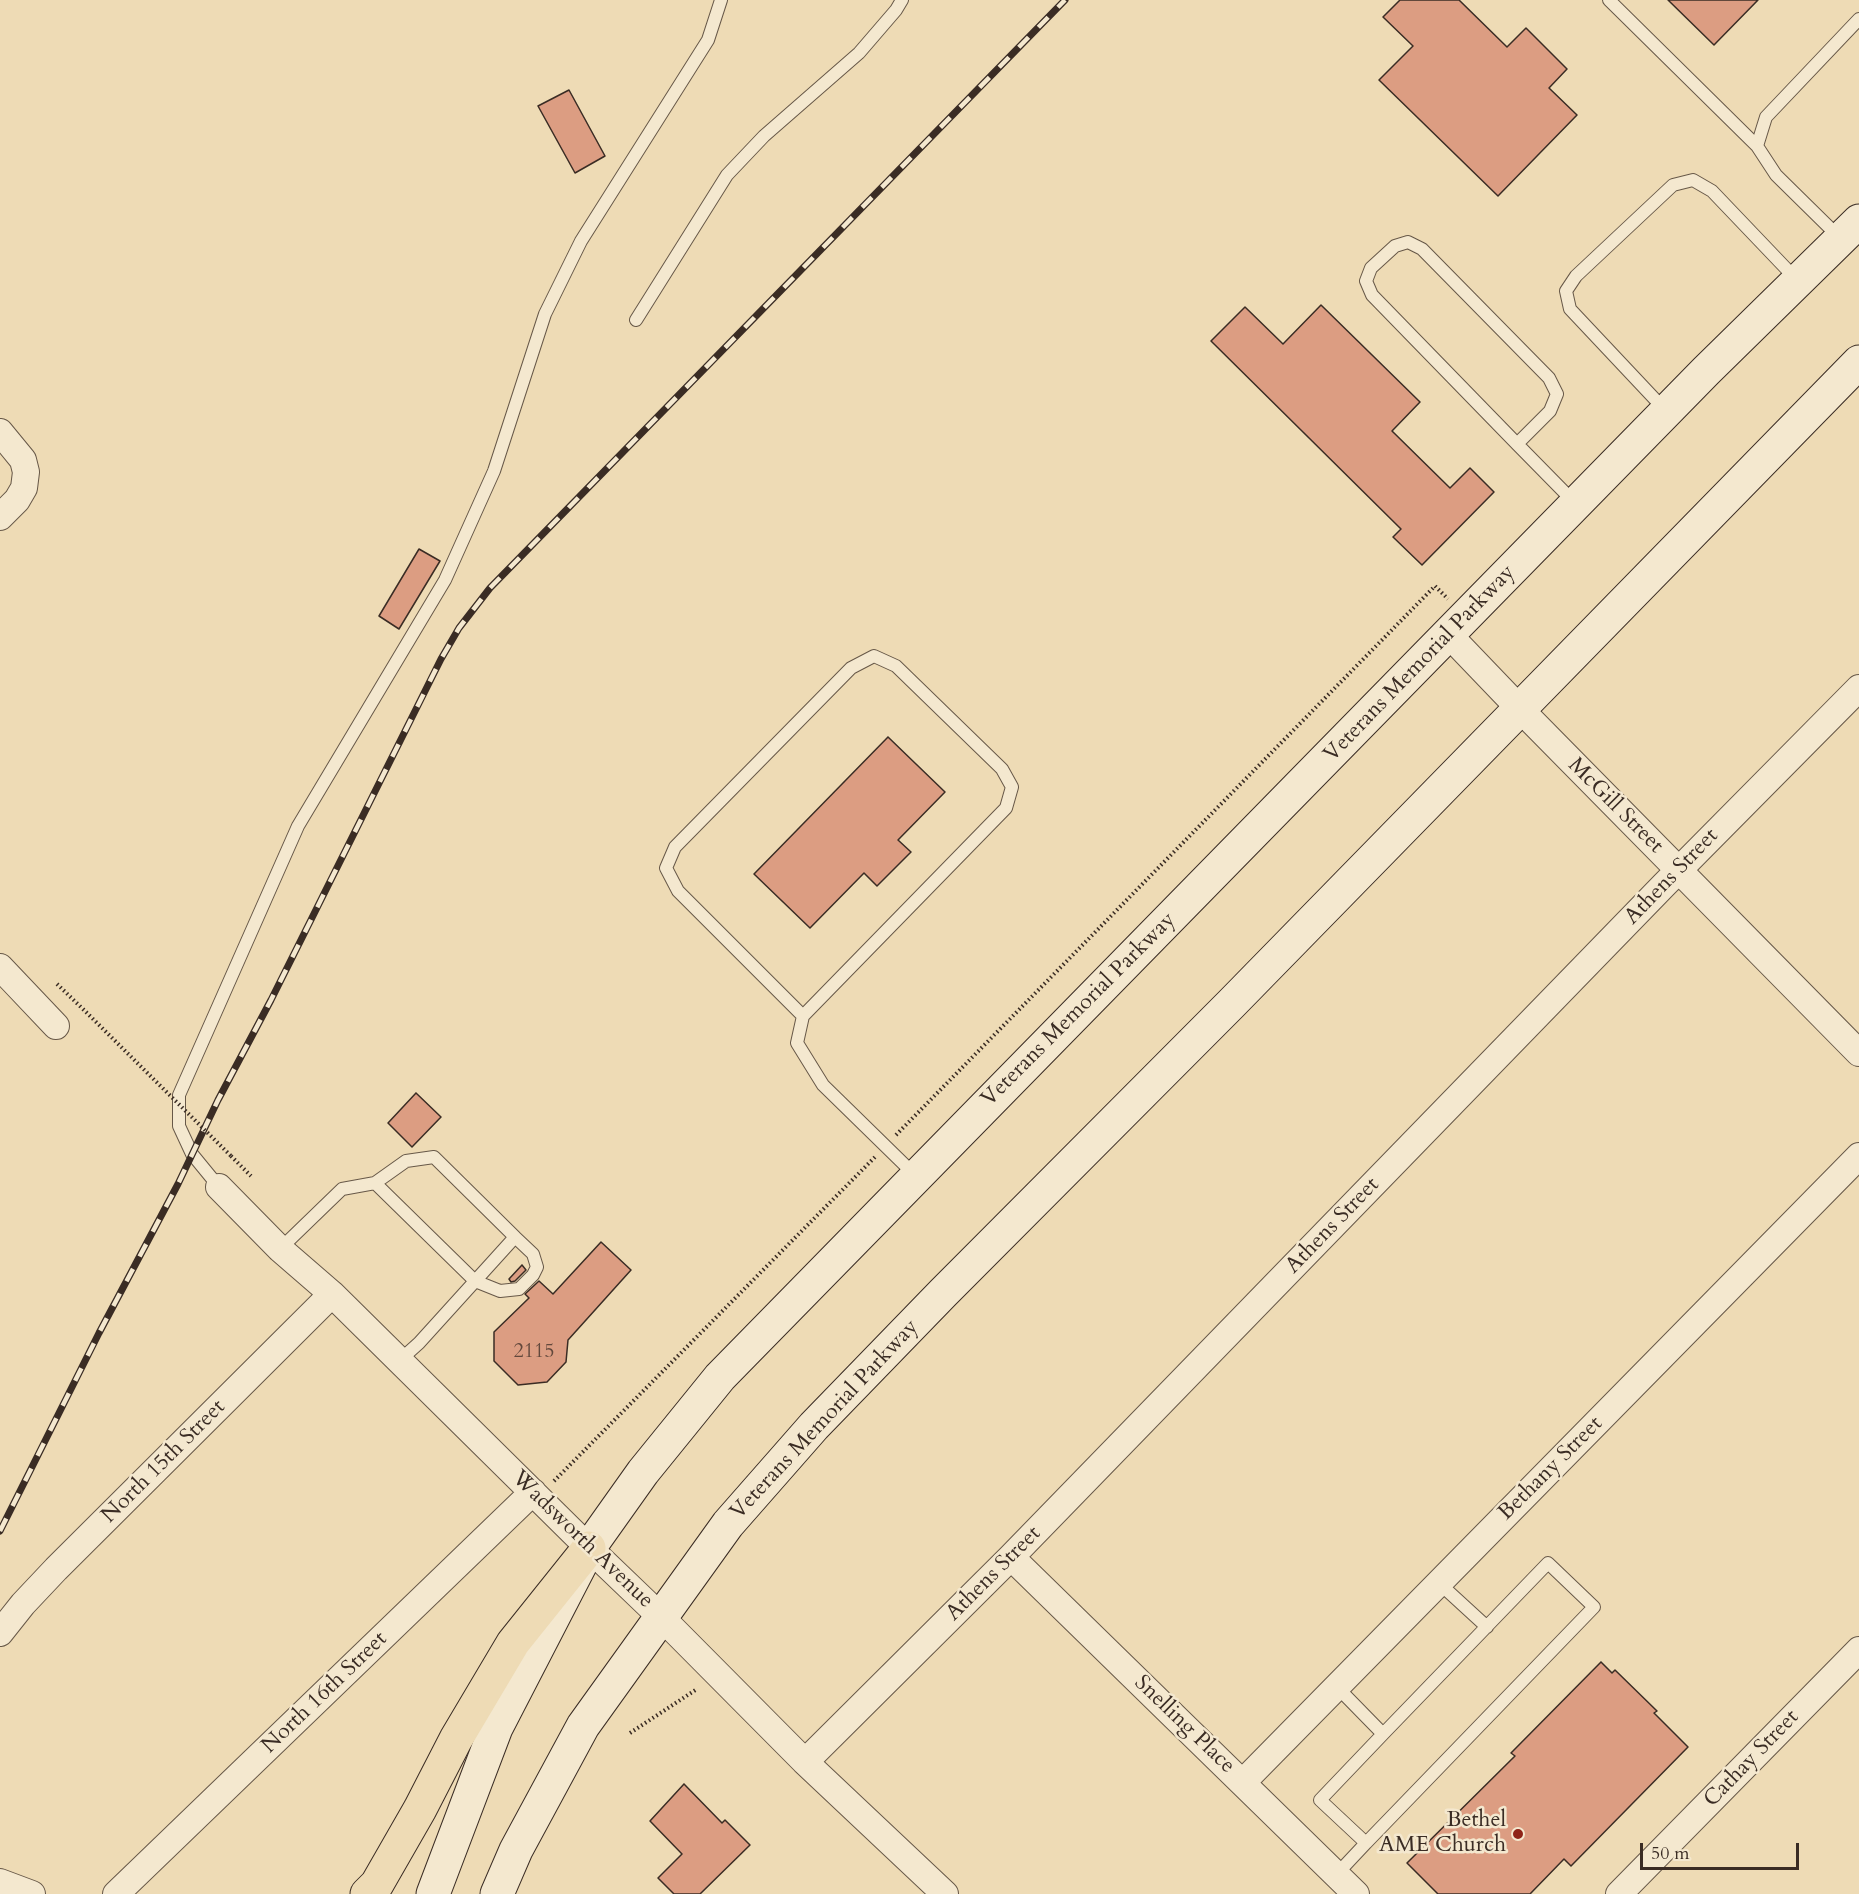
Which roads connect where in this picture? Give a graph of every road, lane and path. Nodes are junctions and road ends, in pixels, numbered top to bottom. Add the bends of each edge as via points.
1 (721, 0) edge
2 (902, 0) edge
3 (1609, 0) edge
4 (1859, 20) edge
5 (1757, 146) junction
6 (1850, 230) edge
7 (1798, 281) junction
8 (636, 320) dead end
9 (1859, 362) edge
10 (1666, 412) junction
11 (0, 432) edge
12 (1517, 444) junction
13 (1576, 504) junction
14 (0, 517) edge
15 (1452, 620) junction
16 (1859, 688) edge
17 (1519, 708) junction
18 (1679, 870) junction
19 (0, 967) edge
20 (57, 984) dead end
21 (803, 1016) junction
22 (56, 1026) dead end
23 (1859, 1053) edge
24 (885, 1146) junction
25 (1859, 1156) edge
26 (251, 1176) dead end
27 (916, 1176) junction
28 (375, 1183) junction
29 (219, 1187) joint
30 (515, 1237) junction
31 (280, 1249) junction
32 (475, 1281) junction
33 (332, 1294) junction
34 (399, 1361) junction
35 (533, 1492) junction
36 (589, 1548) junction
37 (1011, 1557) junction
38 (1439, 1583) junction
39 (661, 1617) junction
40 (1486, 1627) junction
41 (0, 1633) edge
42 (1859, 1650) edge
43 (1337, 1687) junction
44 (697, 1689) dead end
45 (630, 1733) dead end
46 (1383, 1734) junction
47 (805, 1762) junction
48 (1243, 1782) junction
49 (1366, 1844) junction
50 (1336, 1875) junction
51 (0, 1882) edge
52 (935, 1891) edge
53 (32, 1894) edge
54 (116, 1894) edge
55 (368, 1894) edge
56 (433, 1894) edge
57 (497, 1894) edge
58 (1356, 1894) edge
59 (1619, 1894) edge

1 - 29 lane via 708,40 581,242 545,314 494,471 445,580 298,826 179,1095 178,1126 192,1154
2 - 8 lane via 859,53 764,136 727,175
3 - 5 lane
4 - 5 lane via 1766,117
5 - 6 lane via 1776,175
6 - 7 street, Veterans Memorial Parkway
7 - 10 street, Veterans Memorial Parkway
7 - 10 lane via 1712,191 1693,180 1672,185 1576,276 1566,291 1570,309
9 - 17 street, Veterans Memorial Parkway
10 - 13 street, Veterans Memorial Parkway
11 - 14 street via 23,460 26,472 24,488
12 - 12 lane via 1372,295 1366,281 1371,268 1395,246 1408,242 1422,249 1549,378 1557,394 1550,411
12 - 13 lane
13 - 15 street, Veterans Memorial Parkway
15 - 17 street, McGill Street
15 - 24 path via 1435,586
15 - 27 street, Veterans Memorial Parkway
16 - 18 street, Athens Street
17 - 18 street, McGill Street
17 - 39 street, Veterans Memorial Parkway via 814,1426 728,1524
18 - 23 street, McGill Street
18 - 37 street, Athens Street
19 - 22 street
20 - 26 path, bridge
21 - 21 lane via 1006,808 1012,787 1002,769 896,666 873,656 851,668 675,847 666,868 678,891
21 - 24 lane via 797,1043 823,1085
24 - 27 lane
24 - 35 path via 557,1480
25 - 38 street, Bethany Street
27 - 36 street, Veterans Memorial Parkway via 720,1377 649,1464
28 - 30 lane via 406,1161 434,1157
28 - 31 lane via 342,1189
28 - 32 lane
29 - 31 street, Wadsworth Avenue
30 - 32 lane
30 - 32 lane via 533,1254 537,1267 533,1275 519,1289 500,1292
31 - 33 street, Wadsworth Avenue
32 - 34 lane
33 - 34 street, Wadsworth Avenue
33 - 41 street, North 15th Street via 56,1569
34 - 35 street, Wadsworth Avenue
35 - 36 street, Wadsworth Avenue
35 - 54 street, North 16th Street
36 - 39 street, Wadsworth Avenue
36 - 55 highway via 513,1643
36 - 56 street, Veterans Memorial Parkway via 496,1728
37 - 47 street, Athens Street
37 - 48 street, Snelling Place
38 - 40 lane
38 - 43 street, Bethany Street
39 - 47 street, Wadsworth Avenue
39 - 57 street, Veterans Memorial Parkway via 583,1726 516,1850
40 - 46 lane
40 - 49 lane via 1548,1563 1594,1607
42 - 59 street, Cathay Street
43 - 46 lane
43 - 48 street, Bethany Street
44 - 45 path
46 - 49 lane via 1320,1800
47 - 52 street, Wadsworth Avenue
48 - 50 street, Snelling Place
49 - 50 lane
50 - 58 street, Snelling Place
51 - 53 street

